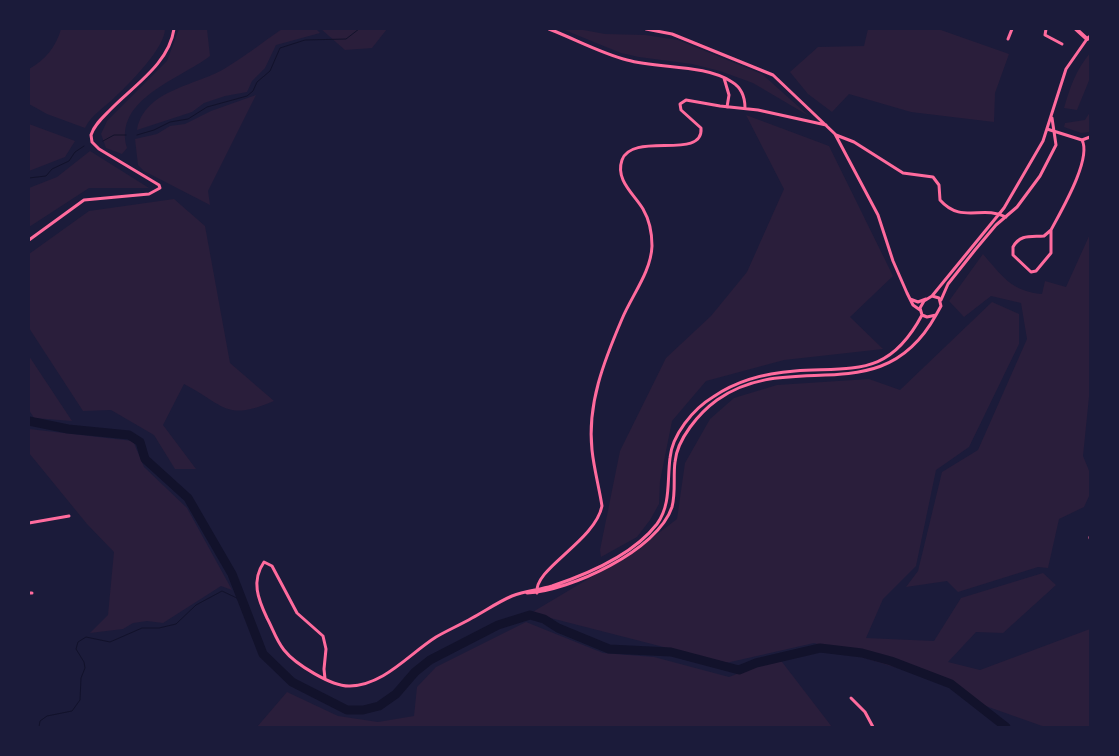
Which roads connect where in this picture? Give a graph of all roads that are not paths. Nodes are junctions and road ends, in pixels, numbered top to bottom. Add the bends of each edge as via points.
1 (174, 29) edge
2 (549, 29) edge
3 (646, 29) edge
4 (1012, 29) edge
5 (1046, 29) edge
6 (1076, 29) edge
7 (1089, 38) edge
8 (1008, 39) dead end
9 (1062, 44) dead end
10 (724, 78) junction
11 (727, 107) junction
12 (745, 108) junction
13 (1052, 117) junction
14 (826, 126) junction
15 (1047, 130) junction
16 (1055, 131) junction
17 (835, 134) junction
18 (1090, 137) edge
19 (1082, 140) junction
20 (999, 214) junction
21 (1006, 217) junction
22 (1051, 230) junction
23 (29, 240) edge
24 (932, 296) junction
25 (927, 298) junction
26 (910, 299) junction
27 (941, 300) junction
28 (921, 312) junction
29 (936, 315) junction
30 (822, 370) junction
31 (822, 375) junction
32 (69, 516) dead end
33 (29, 523) edge
34 (537, 591) junction
35 (325, 679) junction
36 (851, 698) dead end
37 (873, 727) edge

1 - 23 street via 170,45 160,60 107,113 91,135 92,142 99,149 160,188 149,194 84,200
2 - 10 street via 627,60
3 - 14 street via 672,34 773,75
4 - 8 street
5 - 9 street via 1044,34
6 - 7 street
7 - 13 street via 1066,69
10 - 11 street via 729,95
10 - 12 street via 739,88
11 - 12 street
11 - 34 street via 683,101 680,107 683,114 701,128 697,140 684,145 634,148 625,154 622,161 620,171 649,222 652,246 649,264 623,318 596,388 592,448 602,506 591,531 540,579
12 - 14 street
13 - 15 street
13 - 16 street
14 - 17 street
15 - 16 street
15 - 20 street
16 - 19 street
16 - 21 street via 1053,154 1029,194
17 - 20 street via 904,173 933,177 939,185 940,200 957,212
17 - 26 street via 878,215
18 - 19 street
19 - 22 street via 1084,156
20 - 21 street
20 - 24 street
21 - 27 street via 948,284
22 - 22 street via 1051,253 1036,271 1031,272 1013,255 1015,244 1027,236 1044,236
24 - 25 street
24 - 27 street
25 - 26 street via 918,302
25 - 28 street
26 - 28 street
27 - 29 street
28 - 29 street via 927,318
28 - 30 street via 907,338 882,360 862,368
29 - 31 street via 915,343 885,364 860,373
30 - 31 street
30 - 34 street via 772,374 729,388 703,404 683,427 672,448 666,503 656,526 642,540 617,556
31 - 34 street via 762,380 714,402 680,444 674,462 672,506 666,520 653,535 609,565 565,586
32 - 33 street
34 - 35 street via 508,598 437,637 375,680 349,686
35 - 35 street via 323,636 297,614 272,566 264,562 258,574 258,597 277,641 296,661
36 - 37 street via 865,712

